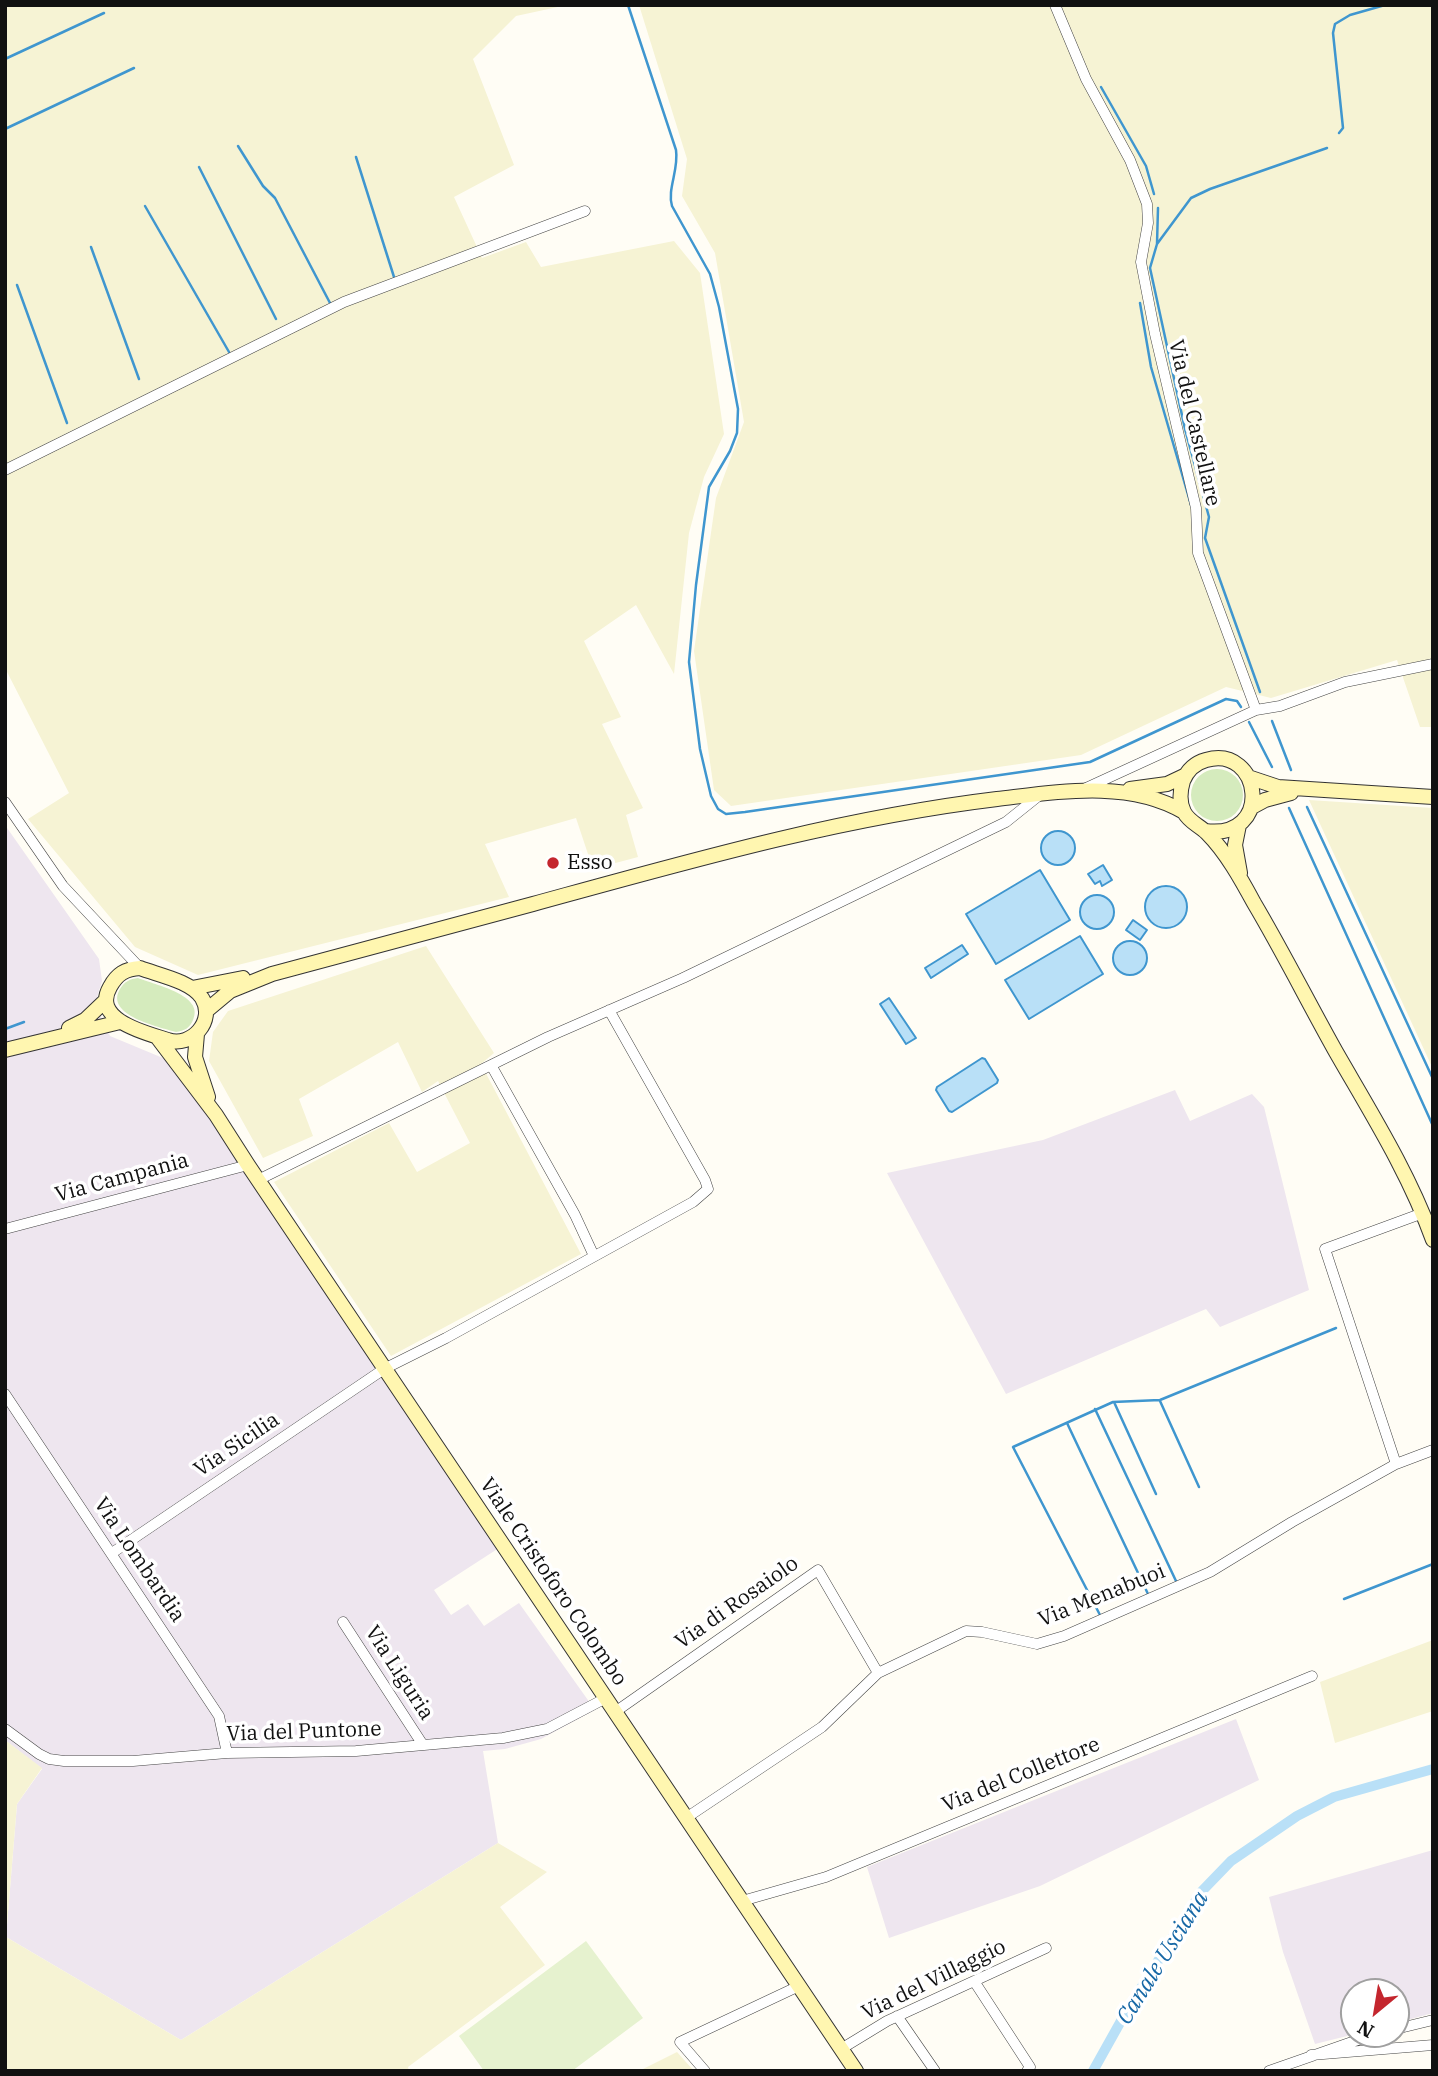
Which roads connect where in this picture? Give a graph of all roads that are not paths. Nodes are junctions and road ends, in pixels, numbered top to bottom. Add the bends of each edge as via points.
1 (1055, 5) edge
2 (585, 211) dead end
3 (5, 470) edge
4 (1433, 664) edge
5 (1255, 710) junction
6 (1186, 775) junction
7 (1248, 777) junction
8 (1310, 790) junction
9 (1080, 791) junction
10 (1110, 792) junction
11 (1041, 794) junction
12 (1433, 797) edge
13 (5, 802) edge
14 (1252, 807) junction
15 (1184, 812) junction
16 (1239, 825) junction
17 (1205, 831) junction
18 (1242, 881) junction
19 (140, 968) junction
20 (272, 974) junction
21 (192, 988) junction
22 (106, 1000) junction
23 (609, 1010) junction
24 (206, 1011) junction
25 (120, 1023) junction
26 (197, 1034) junction
27 (157, 1037) junction
28 (38, 1041) junction
29 (5, 1050) edge
30 (491, 1065) junction
31 (216, 1115) junction
32 (248, 1166) junction
33 (258, 1180) junction
34 (1423, 1213) junction
35 (5, 1228) edge
36 (1433, 1240) edge
37 (594, 1256) junction
38 (384, 1369) junction
39 (5, 1394) edge
40 (1433, 1450) edge
41 (1396, 1464) junction
42 (112, 1553) junction
43 (343, 1622) dead end
44 (878, 1672) junction
45 (1312, 1676) dead end
46 (606, 1698) junction
47 (615, 1712) junction
48 (5, 1729) edge
49 (423, 1745) junction
50 (227, 1753) junction
51 (686, 1818) junction
52 (742, 1901) junction
53 (1046, 1948) dead end
54 (975, 1981) junction
55 (799, 1986) junction
56 (897, 2017) junction
57 (1433, 2020) edge
58 (1410, 2026) edge
59 (1340, 2045) edge
60 (1433, 2045) edge
61 (841, 2049) junction
62 (1311, 2055) junction
63 (705, 2071) edge
64 (856, 2071) edge
65 (934, 2071) edge
66 (1027, 2071) edge
67 (1269, 2071) edge

1 - 5 street, Via del Castellare via 1147,204 1141,262 1196,508 1198,553
2 - 3 street via 344,302
4 - 5 street via 1345,682 1280,706
5 - 9 street
6 - 7 main road via 1200,762 1216,759 1234,763
6 - 10 main road via 1167,784
6 - 15 main road via 1180,789
7 - 8 main road via 1278,787
7 - 14 main road via 1253,788
8 - 12 main road
8 - 14 main road via 1281,794
9 - 10 main road
9 - 11 main road
10 - 15 main road via 1159,800
11 - 20 main road via 812,830
11 - 23 street via 1006,822
13 - 19 street via 63,886
14 - 16 main road
15 - 17 main road
16 - 17 main road via 1226,831
16 - 18 main road via 1235,845
17 - 18 main road
18 - 34 main road via 1390,1144
19 - 21 main road
19 - 22 main road via 118,975
20 - 21 main road
20 - 24 main road via 230,991
21 - 24 main road
22 - 25 main road via 109,1012
22 - 28 main road via 85,1020
23 - 30 street
23 - 37 street, Via Sicilia via 708,1189 693,1202
24 - 26 main road
25 - 27 main road
25 - 28 main road
26 - 27 main road via 175,1043
26 - 31 main road, Viale Cristoforo Colombo via 195,1057
27 - 31 main road, Viale Cristoforo Colombo
28 - 29 main road
30 - 33 street
30 - 37 street
31 - 32 main road, Viale Cristoforo Colombo
32 - 33 main road, Viale Cristoforo Colombo
32 - 35 street, Via Campania
33 - 38 main road, Viale Cristoforo Colombo
34 - 36 main road
34 - 41 street via 1325,1249
37 - 38 street, Via Sicilia
38 - 42 street, Via Sicilia
38 - 46 main road, Viale Cristoforo Colombo
39 - 42 street, Via Lombardia
40 - 41 street, Via Menabuoi
41 - 44 street, Via Menabuoi via 1210,1572 1064,1636 1037,1644 966,1631
42 - 50 street, Via Lombardia via 219,1716
43 - 49 street, Via Liguria
44 - 47 street, Via di Rosaiolo via 818,1570
44 - 51 street, Via Menabuoi via 822,1727
45 - 52 street, Via del Collettore via 826,1877
46 - 47 main road, Viale Cristoforo Colombo
46 - 49 street, Via del Puntone via 547,1728 503,1738
47 - 51 main road, Viale Cristoforo Colombo
48 - 50 street, Via del Puntone via 48,1759 64,1761
49 - 50 street, Via del Puntone
51 - 52 main road, Viale Cristoforo Colombo
52 - 55 main road, Viale Cristoforo Colombo
53 - 54 street, Via del Villaggio
54 - 56 street, Via del Villaggio
54 - 66 street via 1030,2067
55 - 61 main road, Viale Cristoforo Colombo
55 - 63 street via 680,2042
56 - 61 street, Via del Villaggio
56 - 65 street
57 - 58 street
59 - 62 street
60 - 62 street
61 - 64 main road, Viale Cristoforo Colombo
62 - 67 street

